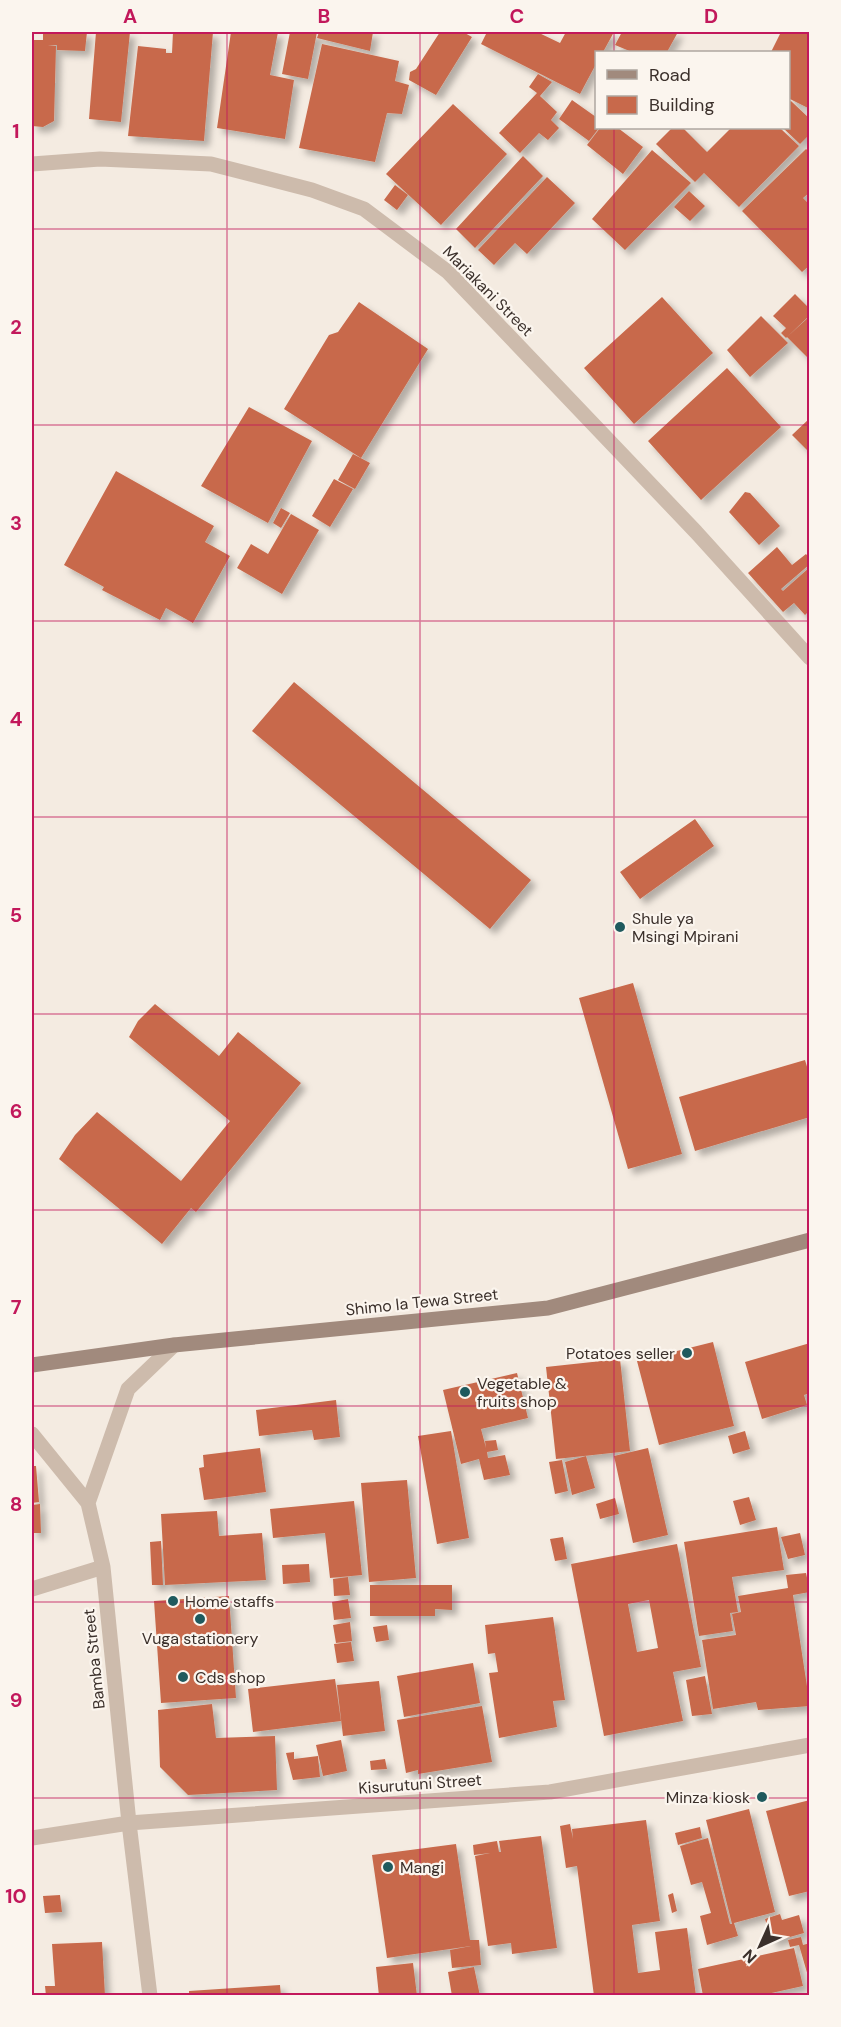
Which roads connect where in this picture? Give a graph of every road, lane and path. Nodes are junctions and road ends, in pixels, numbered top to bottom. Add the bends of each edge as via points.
1 (32, 164) edge
2 (810, 658) edge
3 (810, 1240) edge
4 (174, 1345) junction
5 (32, 1365) edge
6 (32, 1434) edge
7 (88, 1503) junction
8 (104, 1567) junction
9 (32, 1589) edge
10 (810, 1745) edge
11 (129, 1823) junction
12 (32, 1838) edge
13 (150, 1995) edge

1 - 2 street, Mariakani Street via 100,159 211,164 312,190 364,209 448,272 696,532
3 - 4 street, Shimo la Tewa Street via 548,1308
4 - 5 street, Shimo la Tewa Street
4 - 7 street via 128,1389
6 - 7 street
7 - 8 street, Bamba Street
8 - 9 street
8 - 11 street, Bamba Street
10 - 11 street, Kisurutuni Street via 550,1792
11 - 12 street, Kisurutuni Street
11 - 13 street, Bamba Street

